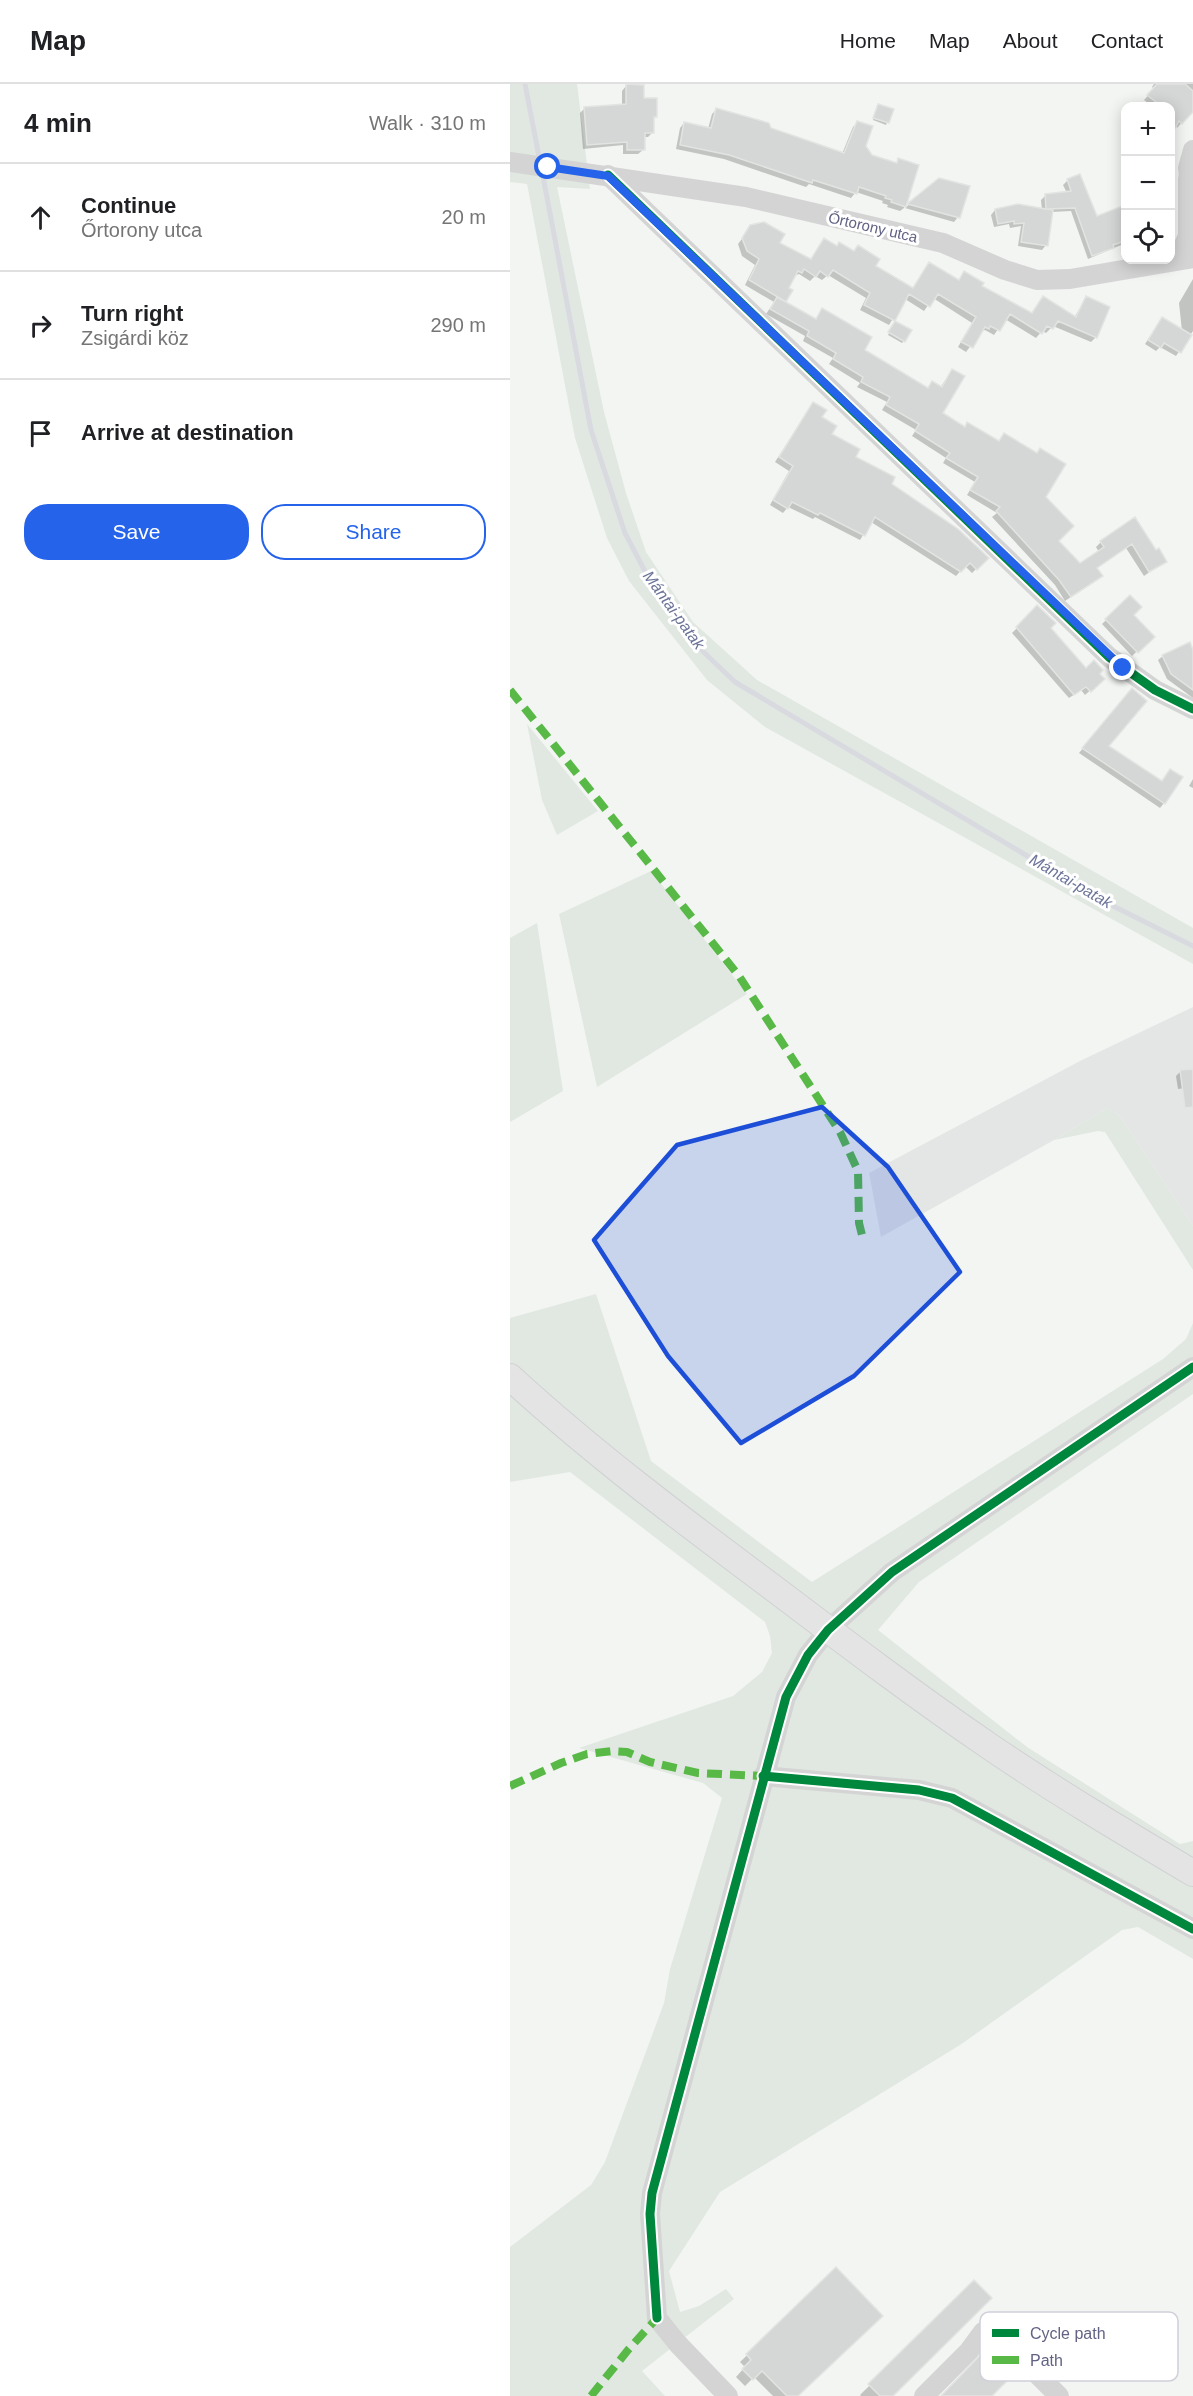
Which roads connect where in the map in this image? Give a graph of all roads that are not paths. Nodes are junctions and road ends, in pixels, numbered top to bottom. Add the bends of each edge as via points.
1 (1193, 150) edge
2 (515, 163) edge
3 (608, 176) junction
4 (1188, 178) junction
5 (1193, 198) edge
6 (1175, 253) edge
7 (1193, 258) edge
8 (1175, 259) edge
9 (1146, 264) edge
10 (1193, 709) edge
11 (1193, 1367) edge
12 (510, 1377) edge
13 (828, 1630) junction
14 (763, 1776) junction
15 (1193, 1873) edge
16 (1193, 1929) edge
17 (980, 2334) edge
18 (1044, 2381) edge
19 (728, 2396) edge
20 (924, 2396) edge
21 (1059, 2396) edge

1 - 4 street
2 - 3 street, Őrtorony utca
3 - 9 street, Őrtorony utca via 747,197 932,241 1037,280 1070,279
3 - 10 street via 1109,657 1155,690
4 - 5 street
4 - 6 street via 1188,236
7 - 8 street, Őrtorony utca
11 - 13 street via 922,1549 876,1584
12 - 13 main road via 646,1493
13 - 14 street via 793,1681
13 - 15 main road via 987,1745
14 - 16 street via 919,1790 952,1798
14 - 19 street via 652,2193 650,2214 657,2318
17 - 20 street via 969,2351
18 - 21 street

